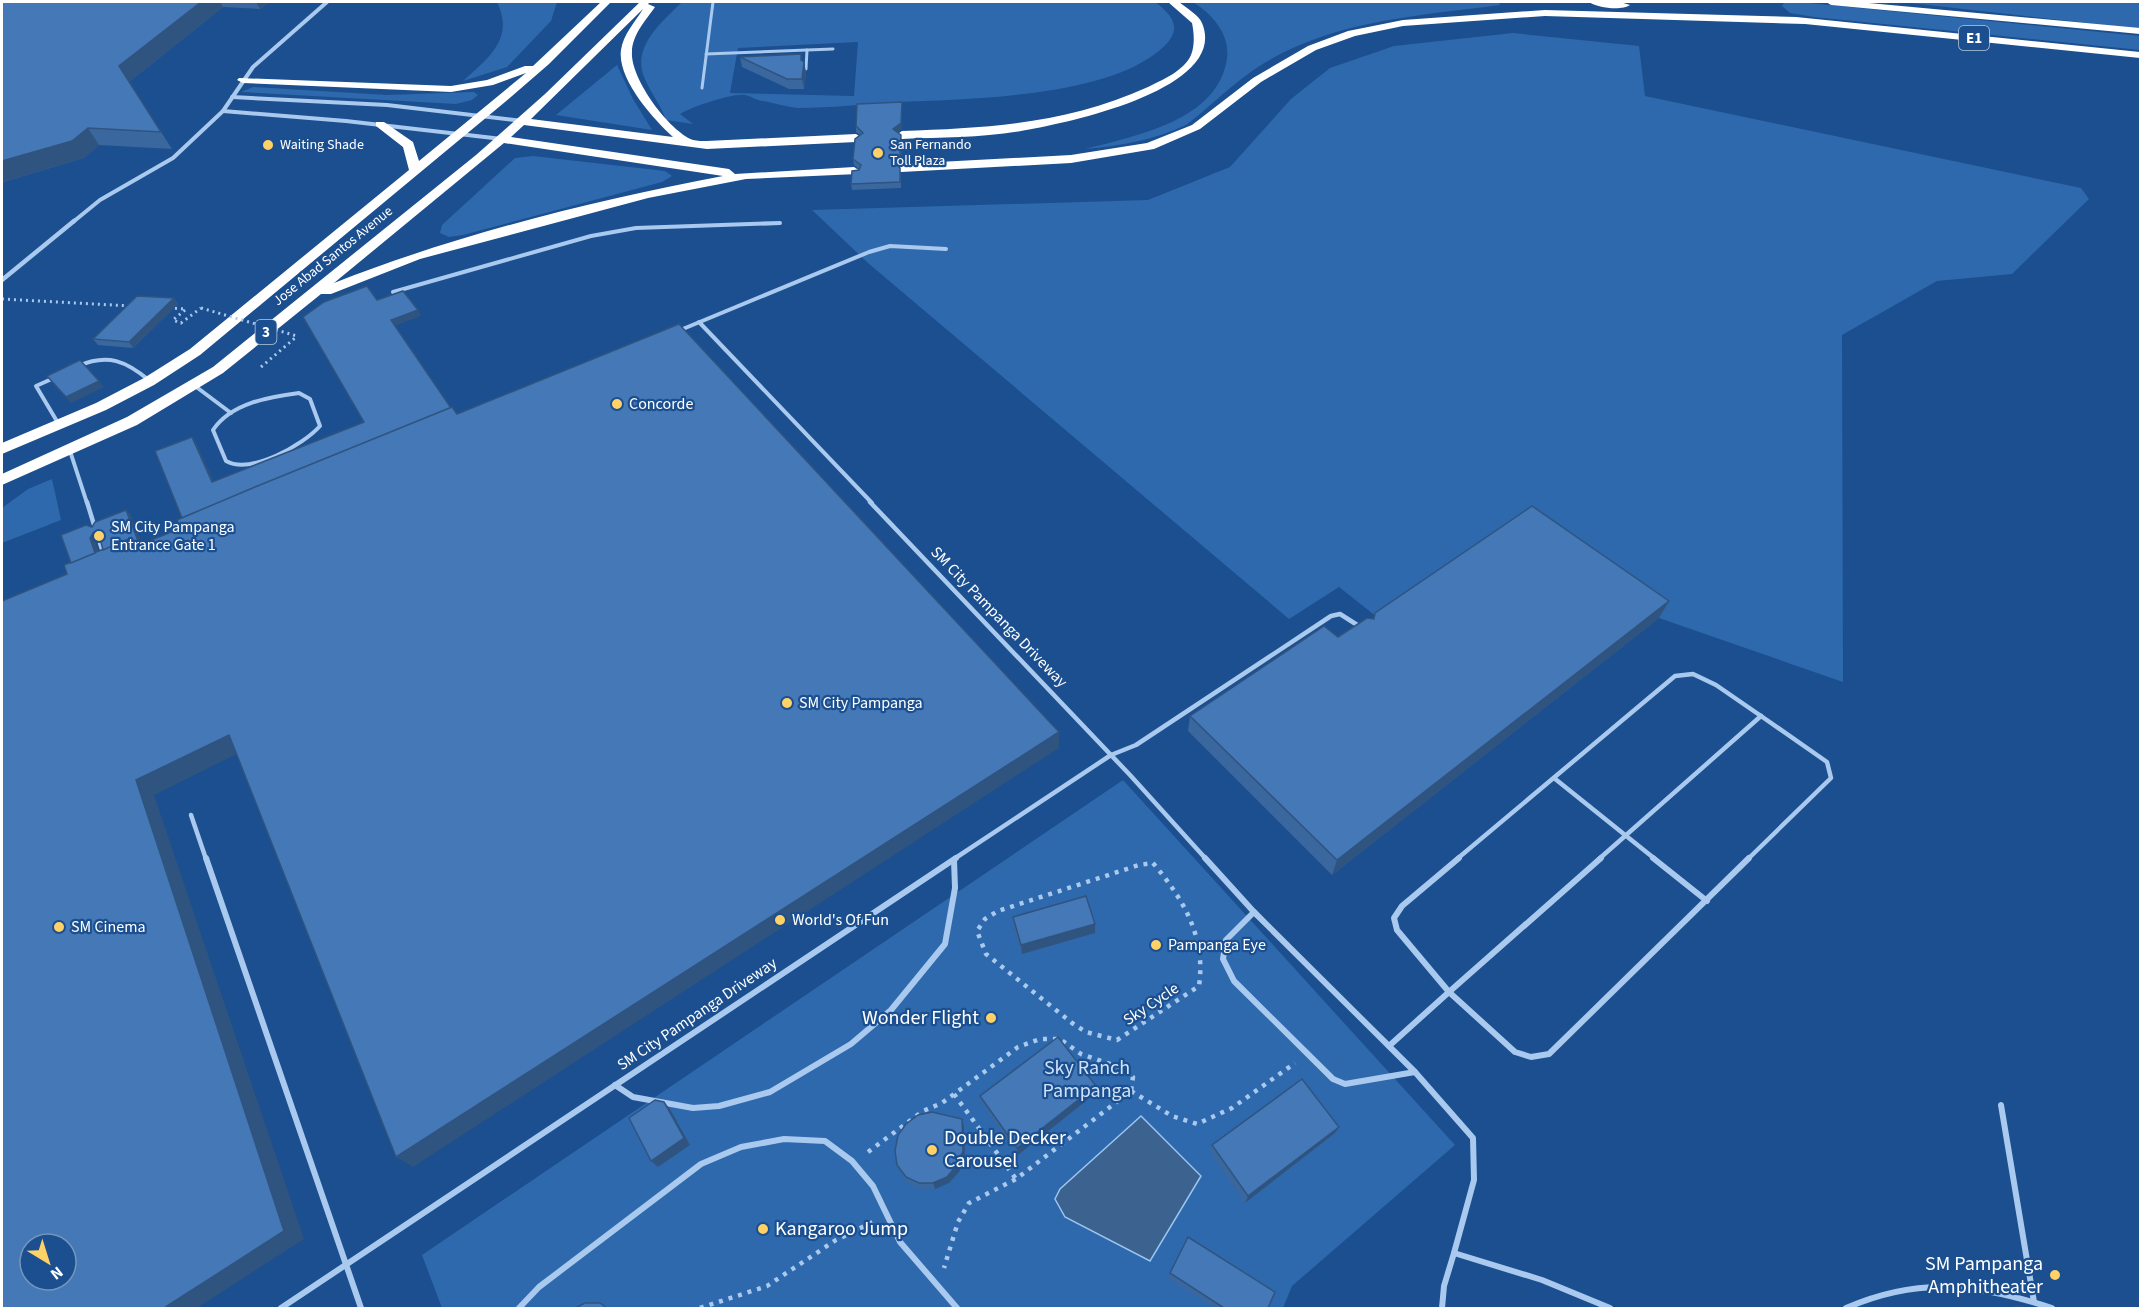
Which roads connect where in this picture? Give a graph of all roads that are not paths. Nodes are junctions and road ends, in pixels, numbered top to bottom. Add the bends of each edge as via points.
1 (327, 2) edge
2 (606, 2) edge
3 (645, 2) edge
4 (653, 2) edge
5 (713, 2) edge
6 (1173, 2) edge
7 (1594, 2) edge
8 (1831, 2) edge
9 (1807, 21) junction
10 (2140, 31) edge
11 (833, 49) dead end
12 (807, 50) junction
13 (706, 54) junction
14 (2140, 55) edge
15 (545, 62) junction
16 (806, 69) edge
17 (243, 80) junction
18 (702, 88) dead end
19 (232, 97) junction
20 (223, 111) junction
21 (482, 115) junction
22 (523, 121) junction
23 (380, 124) junction
24 (459, 134) junction
25 (902, 135) edge
26 (856, 138) edge
27 (502, 139) junction
28 (693, 144) junction
29 (901, 168) edge
30 (415, 170) junction
31 (854, 171) edge
32 (746, 175) junction
33 (780, 224) dead end
34 (946, 249) dead end
35 (2, 279) edge
36 (393, 292) edge
37 (303, 302) junction
38 (699, 322) junction
39 (668, 335) edge
40 (76, 367) edge
41 (58, 376) edge
42 (150, 381) junction
43 (195, 386) junction
44 (231, 413) junction
45 (60, 426) junction
46 (2, 449) edge
47 (70, 451) junction
48 (18, 474) junction
49 (2, 480) edge
50 (2, 485) edge
51 (96, 529) edge
52 (100, 543) edge
53 (105, 559) edge
54 (1366, 632) edge
55 (1761, 716) junction
56 (1111, 755) junction
57 (1554, 778) junction
58 (190, 815) dead end
59 (1626, 836) junction
60 (954, 860) junction
61 (1707, 901) junction
62 (1254, 912) junction
63 (1450, 993) junction
64 (1389, 1046) junction
65 (1415, 1072) junction
66 (615, 1085) junction
67 (2001, 1105) dead end
68 (1454, 1254) junction
69 (345, 1264) junction
70 (2034, 1302) junction
71 (281, 1308) edge
72 (361, 1308) edge
73 (519, 1308) edge
74 (957, 1308) edge
75 (1442, 1308) edge
76 (1610, 1308) edge
77 (1846, 1308) edge
78 (2052, 1308) edge

1 - 17 street
2 - 15 highway, Jose Abad Santos Avenue / 3
3 - 22 highway, Jose Abad Santos Avenue / 3
4 - 28 highway via 629,41 627,61 659,120
5 - 13 lane
6 - 25 highway via 1197,22 1197,48 1187,68 1158,86 1104,109 1020,128
7 - 9 highway, E1
8 - 10 highway, E1
9 - 14 highway, E1
9 - 29 highway via 1545,14 1404,23 1352,33 1311,48 1257,80 1196,127 1150,146 1071,159
11 - 12 lane
12 - 13 lane
12 - 16 lane
13 - 18 lane
15 - 17 highway via 469,88
15 - 21 highway, Jose Abad Santos Avenue / 3
17 - 19 street
19 - 20 street
19 - 21 street via 387,105
20 - 23 street
20 - 35 street via 173,158 100,200
21 - 22 street
21 - 24 highway, Jose Abad Santos Avenue / 3
22 - 27 highway, Jose Abad Santos Avenue / 3
22 - 28 highway
23 - 24 street
23 - 30 highway via 409,145
24 - 27 street
24 - 30 highway, Jose Abad Santos Avenue / 3
26 - 28 highway
27 - 32 highway
27 - 37 highway, Jose Abad Santos Avenue / 3
30 - 42 highway, Jose Abad Santos Avenue / 3 via 270,293 195,352
31 - 32 highway
32 - 37 highway via 647,194 446,247 370,272
33 - 36 lane via 625,230 506,258
34 - 38 lane via 890,246 869,252
37 - 43 highway, Jose Abad Santos Avenue / 3
38 - 39 lane
38 - 56 lane, SM City Pampanga Driveway
40 - 42 lane via 115,357
41 - 45 lane via 36,386
42 - 45 highway, Jose Abad Santos Avenue / 3
43 - 44 lane
43 - 47 highway, Jose Abad Santos Avenue / 3
44 - 44 lane via 267,397 299,393 310,399 320,426 299,445 248,464 230,464 224,460 213,430
45 - 46 highway, Jose Abad Santos Avenue / 3
47 - 48 highway, Jose Abad Santos Avenue / 3
47 - 51 lane
48 - 49 highway, Jose Abad Santos Avenue / 3
48 - 50 lane
52 - 53 lane
54 - 56 lane via 1340,614 1331,616 1136,745
55 - 57 lane via 1693,674 1675,676
55 - 59 lane
55 - 61 lane via 1827,762 1831,778
56 - 60 lane, SM City Pampanga Driveway
56 - 62 lane
57 - 59 lane
57 - 63 lane via 1402,906 1394,918 1396,930
58 - 69 lane
59 - 61 lane
59 - 63 lane
60 - 66 lane, SM City Pampanga Driveway
60 - 66 lane via 955,888 945,944 891,1010 851,1044 770,1092 719,1106 693,1108 633,1097
61 - 63 lane via 1549,1054 1531,1057 1515,1052
62 - 64 lane
62 - 65 lane via 1226,940 1223,959 1234,981 1332,1079 1345,1084
63 - 64 lane
64 - 65 lane
65 - 68 lane via 1473,1138 1474,1180
66 - 69 lane, SM City Pampanga Driveway
67 - 70 lane
68 - 75 lane via 1443,1286
68 - 76 lane via 1542,1280
69 - 71 lane, SM City Pampanga Driveway
69 - 72 lane
70 - 77 lane via 1974,1287 1935,1285 1898,1288
70 - 78 lane
73 - 74 lane via 540,1287 701,1164 741,1147 784,1139 825,1141 854,1163 873,1186 900,1242

